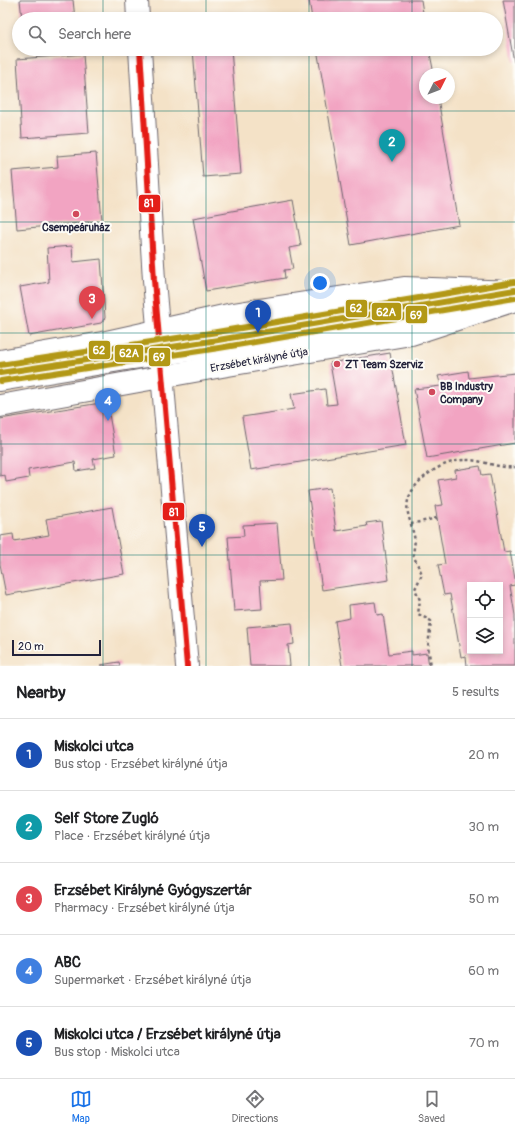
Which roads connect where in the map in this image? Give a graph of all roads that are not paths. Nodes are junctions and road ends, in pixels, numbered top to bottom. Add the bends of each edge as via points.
1 (137, 0) edge
2 (138, 12) edge
3 (140, 56) edge
4 (515, 292) edge
5 (515, 297) edge
6 (515, 300) edge
7 (158, 329) junction
8 (160, 354) junction
9 (0, 360) edge
10 (162, 377) junction
11 (0, 380) edge
12 (0, 406) edge
13 (187, 666) edge

1 - 2 street
3 - 7 street
4 - 7 street via 404,288 233,314
5 - 8 street, Erzsébet királyné útja
6 - 10 street, Erzsébet királyné útja via 411,334
7 - 8 street
7 - 9 street via 102,343
8 - 10 street
8 - 11 street, Erzsébet királyné útja
10 - 12 street, Erzsébet királyné útja
10 - 13 street

